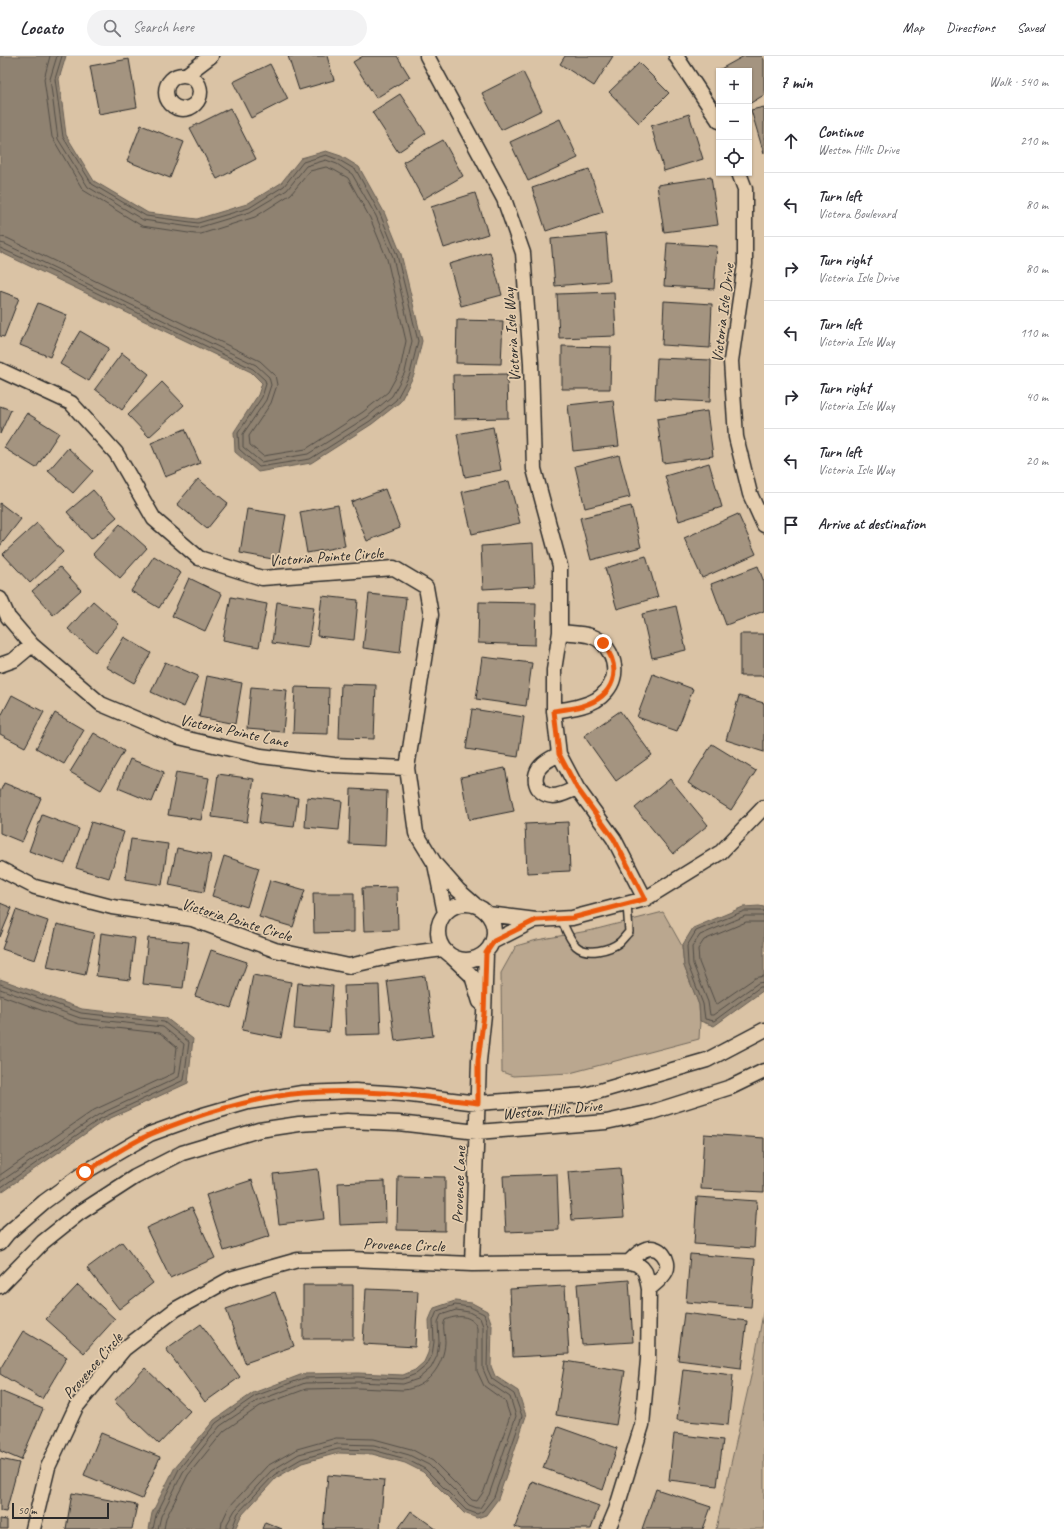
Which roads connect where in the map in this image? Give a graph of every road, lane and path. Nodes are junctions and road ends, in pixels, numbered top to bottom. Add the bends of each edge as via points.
1 (211, 56) edge
2 (427, 56) edge
3 (676, 56) edge
4 (186, 75) dead end
5 (716, 116) edge
6 (740, 176) edge
7 (0, 370) edge
8 (764, 525) edge
9 (0, 599) edge
10 (4, 620) edge
11 (560, 632) junction
12 (32, 645) junction
13 (0, 665) edge
14 (554, 711) junction
15 (559, 754) junction
16 (407, 768) junction
17 (577, 788) junction
18 (764, 807) edge
19 (435, 864) junction
20 (0, 869) edge
21 (645, 899) junction
22 (474, 904) junction
23 (627, 904) junction
24 (445, 913) junction
25 (488, 914) junction
26 (561, 919) junction
27 (536, 920) junction
28 (438, 931) junction
29 (494, 941) junction
30 (447, 953) junction
31 (486, 953) junction
32 (397, 955) junction
33 (484, 1014) junction
34 (764, 1030) edge
35 (764, 1071) edge
36 (478, 1103) junction
37 (477, 1132) junction
38 (0, 1242) edge
39 (628, 1262) junction
40 (472, 1264) junction
41 (0, 1286) edge
42 (649, 1289) junction
43 (33, 1529) edge
44 (608, 1529) edge

1 - 4 street
2 - 11 street, Victoria Isle Way via 504,199 523,253 531,363 534,469 560,566
3 - 5 street
6 - 8 street, Victoria Isle Drive via 745,189 745,264 731,361 736,437 750,494
7 - 16 street, Victoria Pointe Circle via 71,403 116,453 154,519 199,558 262,578 394,568 426,587 431,615
9 - 10 street, Victoria Pointe Lane
10 - 12 street, Victoria Pointe Lane
11 - 14 street, Victoria Isle Way via 554,670
11 - 14 street via 591,636 603,643 610,653 614,678 608,690 596,700 582,706
12 - 13 street via 14,660
12 - 16 street, Victoria Pointe Lane via 102,704 179,737 261,756 334,765
14 - 15 street, Victoria Isle Way
15 - 17 street, Victoria Isle Way
15 - 17 street via 543,764 537,772 537,788 544,794 553,796
16 - 19 street, Victoria Pointe Circle via 416,833
17 - 21 street, Victoria Isle Way via 614,839
18 - 21 street via 721,852
19 - 22 street, Victoria Pointe Circle
19 - 24 street, Victoria Pointe Circle
20 - 32 street, Victoria Pointe Circle via 35,887 112,907 192,919 275,950 350,966
21 - 23 street
22 - 24 street via 455,906
22 - 25 street
23 - 26 street
23 - 26 lane via 629,932 620,942 596,951 586,951 576,946
24 - 28 street
25 - 27 street
25 - 29 street via 494,926
26 - 27 street
27 - 29 street
28 - 30 street via 439,942
28 - 32 street, Victoria Pointe Circle via 427,941
29 - 31 street
30 - 31 street via 461,960 474,960
30 - 32 street, Victoria Pointe Circle
30 - 33 street via 472,976
31 - 33 street, Provence Lane
33 - 36 street, Provence Lane via 478,1061
34 - 36 street, Weston Hills Drive via 707,1060 586,1095
35 - 37 street, Weston Hills Drive via 731,1087 652,1112 606,1122
36 - 37 street, Provence Lane
36 - 38 street, Weston Hills Drive via 354,1091 302,1093 248,1102 203,1115 150,1134 85,1172 44,1202
37 - 40 street, Provence Lane
37 - 41 street, Weston Hills Drive via 398,1123 347,1121 299,1124 259,1130 182,1153 135,1177 78,1214 43,1242
39 - 40 street, Provence Circle
39 - 42 street, Provence Circle via 637,1264 646,1272
39 - 42 street via 646,1249 652,1248 663,1254 666,1272
40 - 43 street, Provence Circle via 350,1259 298,1260 230,1279 176,1309 124,1349 76,1407 48,1467
42 - 44 street, Provence Circle via 648,1360 642,1425

